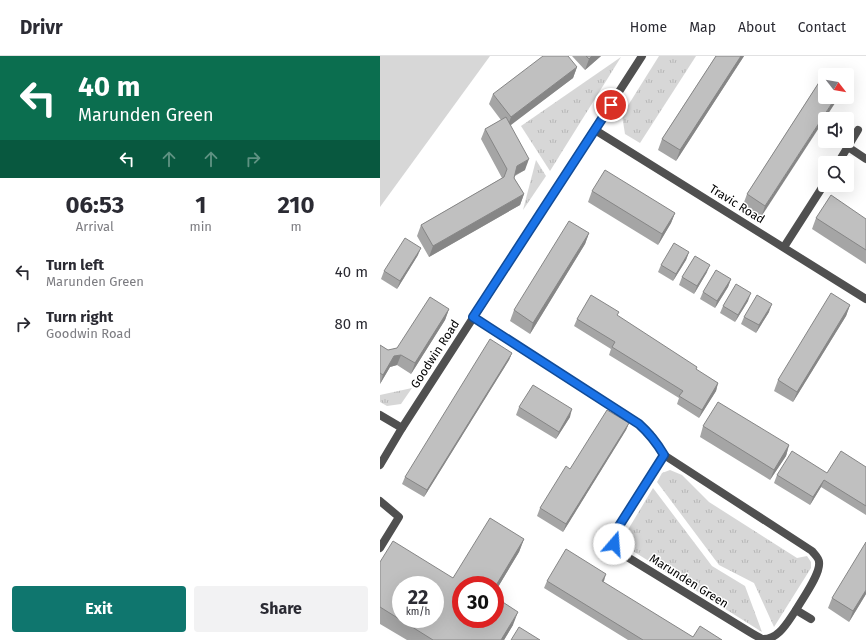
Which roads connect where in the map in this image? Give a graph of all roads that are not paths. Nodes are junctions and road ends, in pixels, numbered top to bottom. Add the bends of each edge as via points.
1 (642, 56) edge
2 (595, 130) junction
3 (858, 130) dead end
4 (854, 137) edge
5 (850, 148) edge
6 (866, 159) edge
7 (819, 192) edge
8 (784, 247) junction
9 (866, 299) edge
10 (473, 317) junction
11 (380, 415) edge
12 (402, 428) junction
13 (664, 455) junction
14 (380, 465) edge
15 (380, 501) edge
16 (380, 548) edge
17 (796, 610) junction
18 (811, 618) dead end

1 - 2 street, Goodwin Road
2 - 8 street, Travic Road
2 - 10 street, Goodwin Road
3 - 4 street
5 - 6 street
7 - 8 street
8 - 9 street, Travic Road
10 - 12 street, Goodwin Road
10 - 13 street, Marunden Green via 639,424 650,434
11 - 12 street
12 - 14 street, Goodwin Road
13 - 17 street, Marunden Green via 812,551 818,558 818,572
13 - 17 street, Marunden Green via 612,537 617,549 762,639 779,635
15 - 16 street via 399,517
17 - 18 street

